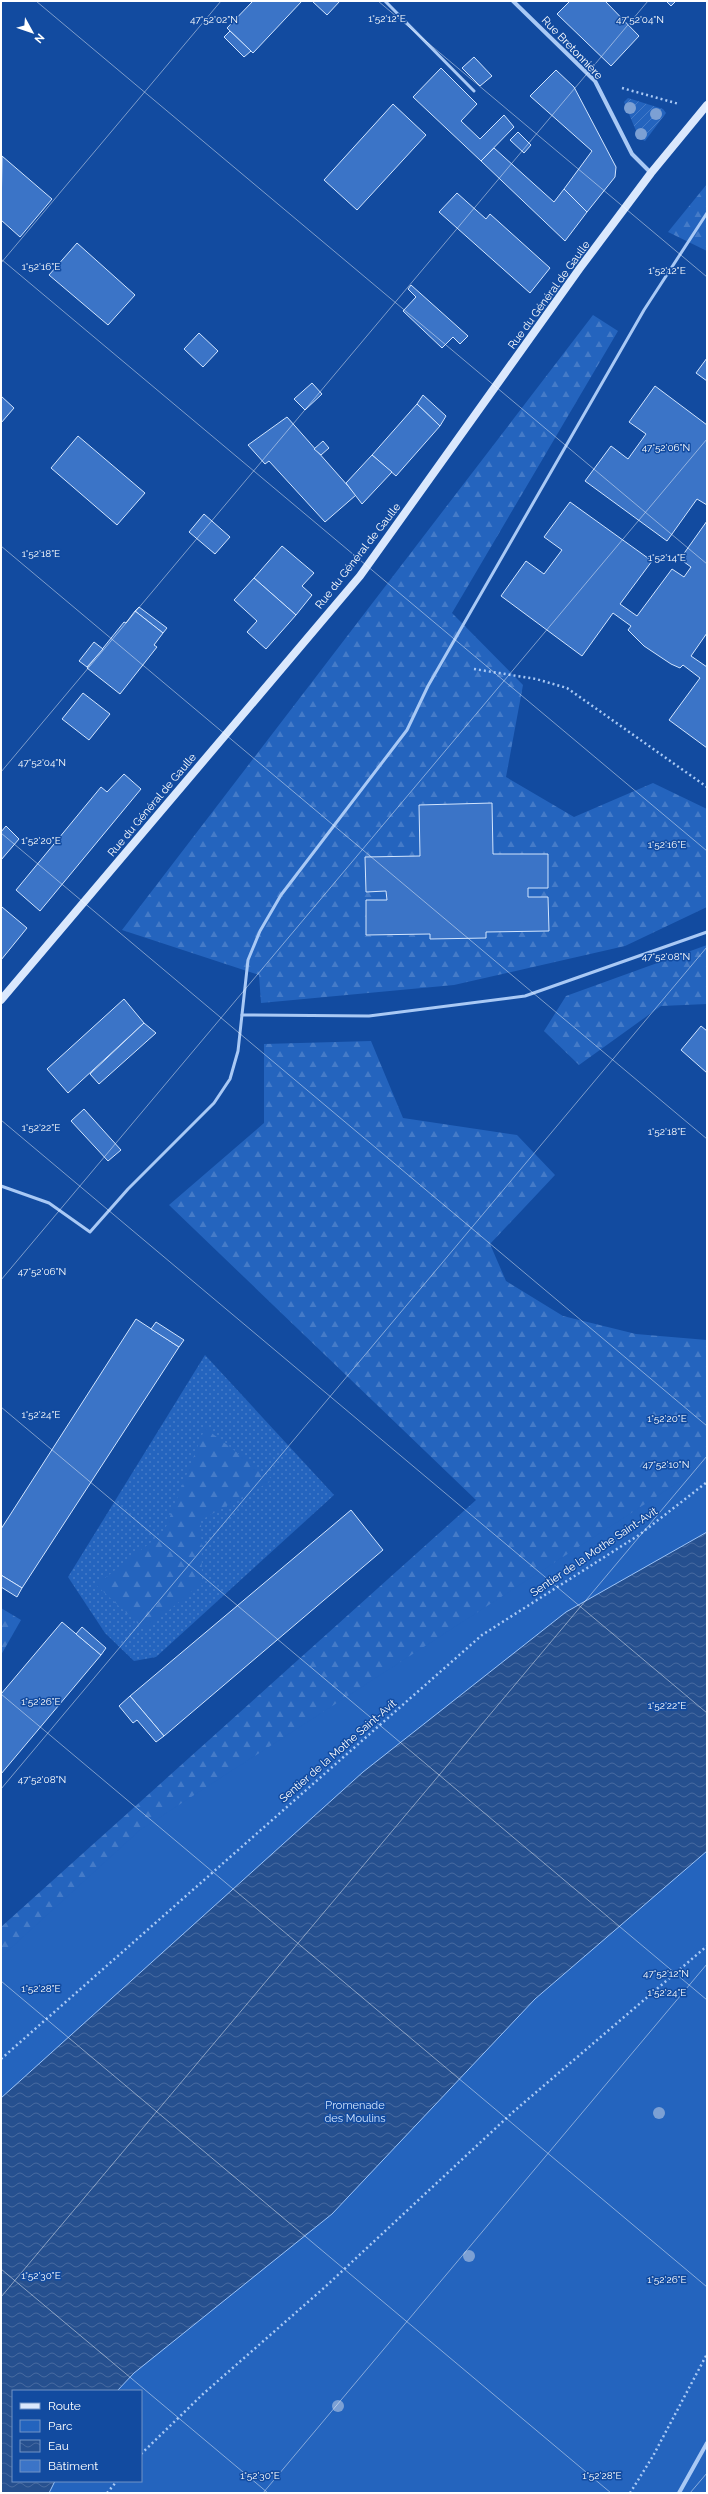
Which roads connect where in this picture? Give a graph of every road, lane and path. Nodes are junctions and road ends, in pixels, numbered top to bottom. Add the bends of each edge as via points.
1 (385, 1) edge
2 (513, 1) edge
3 (595, 82) junction
4 (474, 91) dead end
5 (707, 105) edge
6 (697, 117) junction
7 (651, 173) junction
8 (707, 213) edge
9 (474, 669) dead end
10 (707, 788) edge
11 (707, 932) edge
12 (1, 1000) edge
13 (242, 1015) junction
14 (1, 1186) edge
15 (707, 1482) edge
16 (707, 1946) edge
17 (1, 2059) edge
18 (707, 2354) edge
19 (707, 2443) edge
20 (142, 2453) edge
21 (116, 2482) edge
22 (107, 2493) edge
23 (630, 2493) edge
24 (679, 2493) edge

1 - 4 lane
2 - 3 street, Rue Bretonnière
3 - 6 path via 674,101
3 - 7 street, Rue Bretonnière via 632,154
5 - 6 main road, Rue du Général de Gaulle
6 - 7 main road, Rue du Général de Gaulle
7 - 12 main road, Rue du Général de Gaulle via 360,576
8 - 13 lane via 644,310 428,686 407,730 281,895 260,931 248,960
9 - 10 path via 536,679 567,688
11 - 13 lane via 524,996 369,1016
13 - 14 lane via 238,1051 230,1079 214,1103 128,1189 90,1232 50,1203
15 - 17 path, Sentier de la Mothe Saint-Avit via 639,1535 482,1635
16 - 20 path via 513,2112
18 - 23 path via 653,2456
19 - 24 street
21 - 22 path

